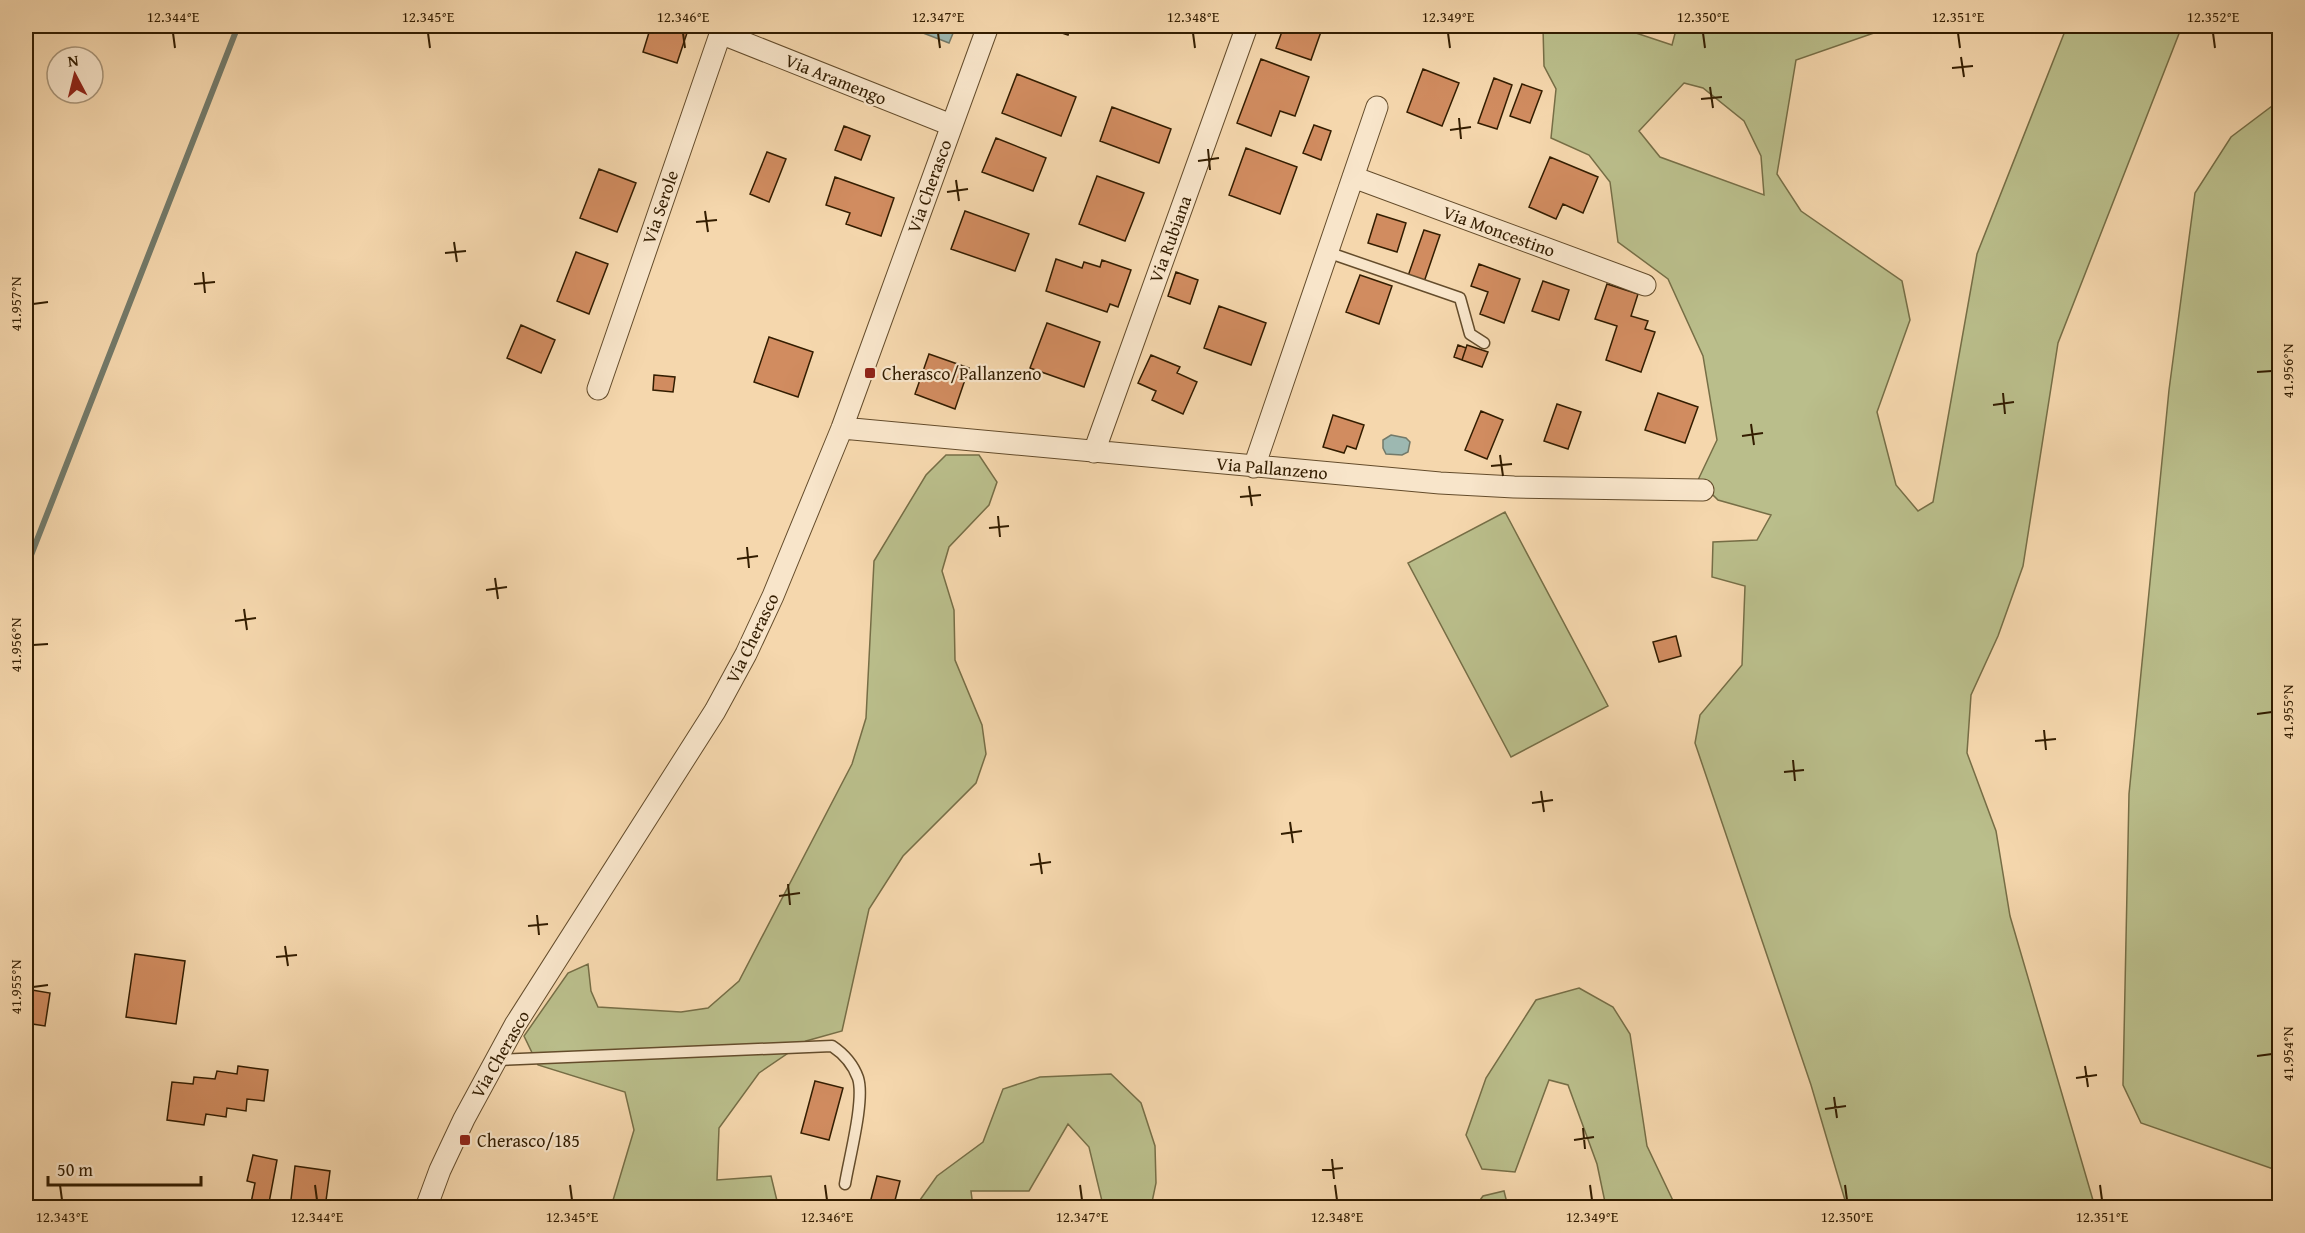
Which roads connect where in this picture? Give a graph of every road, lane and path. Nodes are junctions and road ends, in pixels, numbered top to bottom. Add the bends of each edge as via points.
1 (988, 26) edge
2 (1247, 26) edge
3 (722, 29) edge
4 (1377, 107) dead end
5 (951, 125) junction
6 (1353, 177) junction
7 (1327, 252) junction
8 (1645, 285) dead end
9 (1484, 343) dead end
10 (598, 389) dead end
11 (842, 428) junction
12 (1094, 452) junction
13 (1254, 466) junction
14 (1703, 490) dead end
15 (496, 1060) junction
16 (845, 1184) dead end
17 (426, 1208) edge

1 - 5 street, Via Cherasco
2 - 12 street, Via Rubiana
3 - 5 street, Via Aramengo
3 - 10 street, Via Serole
4 - 6 street
5 - 11 street, Via Cherasco
6 - 7 street
6 - 8 street, Via Moncestino
7 - 9 lane via 1460,298 1470,334
7 - 13 street
11 - 12 street, Via Pallanzeno
11 - 15 street, Via Cherasco via 773,596 715,711
12 - 13 street, Via Pallanzeno
13 - 14 street, Via Pallanzeno via 1514,487
15 - 16 lane via 832,1046 846,1056 858,1078 861,1094
15 - 17 street, Via Cherasco via 464,1119

